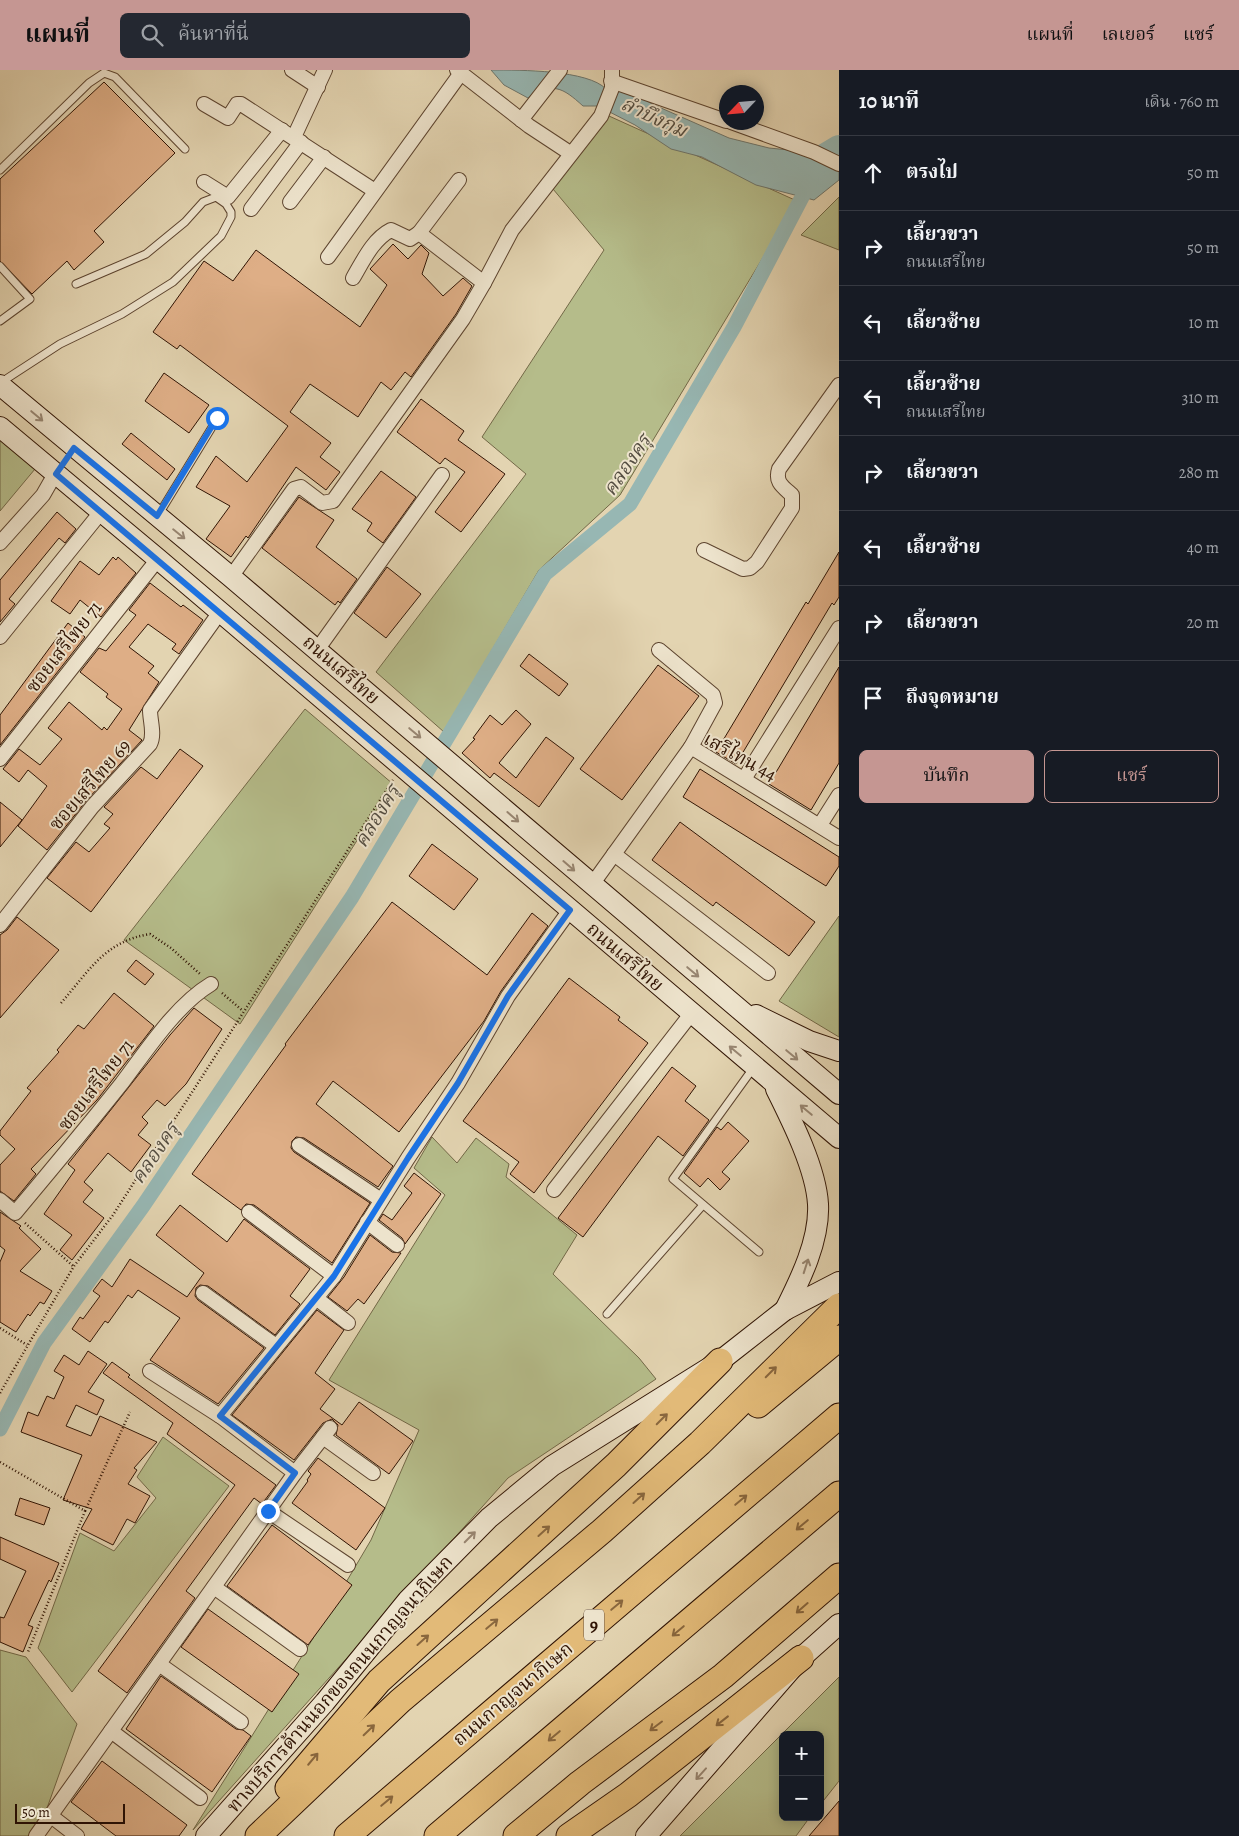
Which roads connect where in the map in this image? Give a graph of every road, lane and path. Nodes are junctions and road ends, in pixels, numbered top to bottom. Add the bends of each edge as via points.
1 (292, 70) edge
2 (325, 70) edge
3 (560, 70) edge
4 (459, 72) edge
5 (611, 76) edge
6 (318, 86) junction
7 (204, 104) dead end
8 (719, 118) edge
9 (521, 120) junction
10 (282, 130) junction
11 (753, 130) edge
12 (298, 140) junction
13 (185, 149) dead end
14 (570, 153) junction
15 (324, 157) junction
16 (839, 164) edge
17 (0, 170) edge
18 (459, 180) dead end
19 (204, 182) dead end
20 (375, 191) junction
21 (290, 202) dead end
22 (251, 209) dead end
23 (419, 233) junction
24 (328, 257) dead end
25 (0, 266) edge
26 (352, 278) dead end
27 (484, 283) junction
28 (76, 284) dead end
29 (0, 321) edge
30 (0, 384) edge
31 (839, 385) edge
32 (217, 418) dead end
33 (0, 428) edge
34 (74, 448) junction
35 (56, 474) junction
36 (442, 475) dead end
37 (102, 512) junction
38 (157, 516) junction
39 (0, 543) edge
40 (704, 550) dead end
41 (158, 559) junction
42 (231, 577) junction
43 (220, 612) junction
44 (839, 628) edge
45 (0, 637) edge
46 (317, 650) junction
47 (659, 650) dead end
48 (691, 748) junction
49 (0, 759) edge
50 (398, 774) dead end
51 (744, 779) junction
52 (839, 796) edge
53 (820, 825) junction
54 (839, 838) edge
55 (614, 854) junction
56 (591, 886) junction
57 (570, 910) junction
58 (0, 925) edge
59 (768, 974) dead end
60 (211, 984) junction
61 (727, 1001) junction
62 (61, 1002) dead end
63 (243, 1011) junction
64 (691, 1014) junction
65 (839, 1051) edge
66 (754, 1067) junction
67 (772, 1082) junction
68 (839, 1094) edge
69 (839, 1138) edge
70 (299, 1145) dead end
71 (554, 1190) dead end
72 (0, 1200) edge
73 (381, 1200) junction
74 (703, 1205) junction
75 (249, 1212) dead end
76 (15, 1213) junction
77 (367, 1222) junction
78 (397, 1244) dead end
79 (759, 1252) dead end
80 (74, 1266) junction
81 (334, 1276) junction
82 (839, 1282) edge
83 (203, 1293) dead end
84 (316, 1298) junction
85 (839, 1306) edge
86 (785, 1310) junction
87 (606, 1314) dead end
88 (348, 1323) dead end
89 (0, 1328) edge
90 (839, 1338) edge
91 (27, 1345) junction
92 (276, 1346) junction
93 (720, 1361) junction
94 (150, 1371) dead end
95 (0, 1393) edge
96 (130, 1412) dead end
97 (220, 1416) junction
98 (839, 1416) edge
99 (700, 1443) junction
100 (0, 1462) edge
101 (295, 1473) junction
102 (372, 1473) dead end
103 (839, 1494) edge
104 (85, 1511) junction
105 (268, 1511) junction
106 (348, 1565) dead end
107 (839, 1576) edge
108 (214, 1586) junction
109 (839, 1624) edge
110 (300, 1649) dead end
111 (28, 1652) dead end
112 (802, 1658) junction
113 (159, 1664) junction
114 (241, 1722) dead end
115 (111, 1731) junction
116 (200, 1798) dead end
117 (51, 1816) junction
118 (348, 1834) edge
119 (36, 1836) edge
120 (77, 1836) edge
121 (206, 1836) edge
122 (248, 1836) edge
123 (258, 1836) edge
124 (437, 1836) edge
125 (516, 1836) edge
126 (569, 1836) edge
127 (646, 1836) edge

1 - 6 street
2 - 6 street
3 - 9 street
4 - 9 street
4 - 20 street
5 - 8 street
5 - 14 street via 603,112
6 - 12 street
7 - 10 street via 228,118 237,104 241,104
9 - 14 street
10 - 12 street
10 - 19 street via 228,197
11 - 16 street
12 - 15 street
12 - 22 street
13 - 17 lane via 115,76 104,73 89,83
14 - 27 street via 512,230
15 - 20 street
15 - 21 street
18 - 23 street
20 - 24 street
23 - 26 street via 414,239 391,230 386,233
23 - 27 street
25 - 29 lane via 30,299
27 - 42 street via 463,319 333,501 322,503 301,487 294,489
28 - 30 lane via 146,254 210,198 216,197 231,212 222,236 173,282 122,314 60,344
30 -> 34 main road, ถนนเสรีไทย
31 - 40 street via 779,469 778,482 792,495 792,508 757,562 743,569
32 - 38 lane
33 - 35 main road, ถนนเสรีไทย
34 - 35 main road
34 - 38 main road, ถนนเสรีไทย
35 - 37 main road, ถนนเสรีไทย
35 - 39 street via 43,495
36 - 46 street
37 - 41 main road, ถนนเสรีไทย
37 - 45 street
38 -> 42 main road, ถนนเสรีไทย
41 - 43 main road, ถนนเสรีไทย
41 - 49 street, ซอยเสรีไทย 71
42 - 46 main road, ถนนเสรีไทย
43 - 57 main road, ถนนเสรีไทย
43 - 58 street, ซอยเสรีไทย 69 via 150,710 153,734 150,744 92,807
44 - 51 street
46 -> 56 main road, ถนนเสรีไทย
47 - 48 street via 713,695 715,703
48 - 51 street, เสรีไทน 44
48 - 55 street, เสรีไทน 44
50 - 63 path
51 - 53 street, เสรีไทน 44
52 - 53 street
53 - 54 street, เสรีไทน 44
55 - 56 street, เสรีไทน 44
55 - 59 street
56 -> 61 main road, ถนนเสรีไทย
57 - 64 main road, ถนนเสรีไทย
57 - 73 street via 508,996 458,1083
60 - 62 path via 150,934 134,937 108,949
60 - 63 path
60 - 76 street, ซอยเสรีไทย 71 via 200,990 162,1031
61 - 65 main road via 809,1041
61 -> 68 main road, ถนนเสรีไทย
63 - 80 path via 113,1215
66 -> 64 main road, ถนนเสรีไทย
64 - 71 street
66 - 67 main road, ถนนเสรีไทย
66 - 74 lane via 673,1179
69 -> 67 main road, ถนนเสรีไทย
86 -> 67 main road via 806,1270 818,1204 809,1164
70 - 73 street
72 - 76 street
73 - 77 street
74 - 79 lane
74 - 87 lane
75 - 81 street
76 - 80 path
77 - 78 street
77 - 81 street
80 - 91 path
81 - 84 street
82 - 86 main road
83 - 92 street
84 - 88 street
84 - 92 street
99 -> 85 highway
86 - 93 main road, ทางบริการด้านนอกของถนนกาญจนาภิเษก
89 - 91 path
90 - 99 highway via 764,1401
91 - 95 path
92 - 97 street
121 -> 93 main road, ทางบริการด้านนอกของถนนกาญจนาภิเษก via 325,1702 408,1600 489,1518 552,1466
122 -> 93 highway via 379,1681 616,1465
94 - 97 street
96 - 104 path
97 - 101 street
118 -> 98 highway, ถนนกาญจนาภิเษก / 9
123 -> 99 highway via 400,1701 602,1531
100 - 104 path
101 - 102 street via 327,1433
101 - 105 street
103 -> 124 highway
104 - 111 path
105 - 106 street
105 - 108 street
107 -> 125 highway via 723,1676 580,1783
108 - 110 street
108 - 113 street
109 - 112 main road
112 -> 126 highway via 628,1795
112 -> 127 main road
113 - 114 street
113 - 115 street
115 - 116 street
115 - 117 street
117 - 119 street
117 - 120 street

